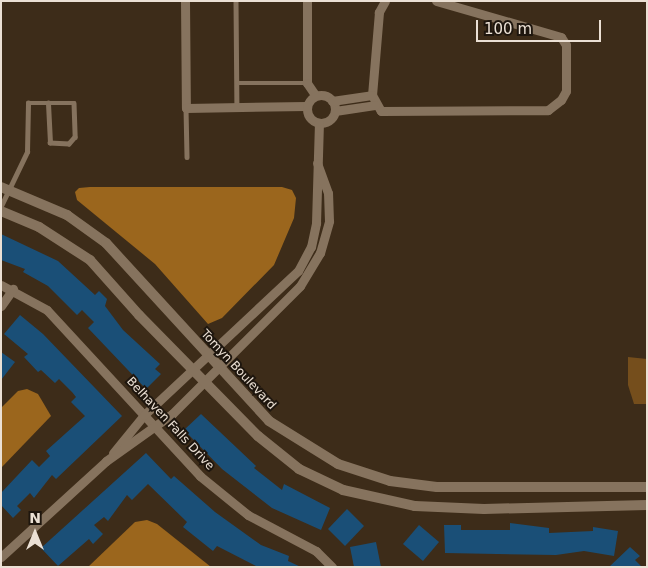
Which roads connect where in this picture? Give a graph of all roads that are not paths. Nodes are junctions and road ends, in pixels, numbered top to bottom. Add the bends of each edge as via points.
1 (185, 1) edge
2 (236, 1) edge
3 (307, 1) edge
4 (385, 1) edge
5 (436, 1) edge
6 (237, 83) junction
7 (307, 83) junction
8 (315, 95) junction
9 (372, 95) junction
10 (332, 101) junction
11 (48, 103) junction
12 (375, 105) junction
13 (306, 106) junction
14 (237, 107) junction
15 (186, 108) junction
16 (335, 111) junction
17 (319, 123) junction
18 (186, 157) dead end
19 (317, 163) junction
20 (6, 189) edge
21 (1, 206) edge
22 (1, 211) edge
23 (298, 271) junction
24 (307, 278) junction
25 (1, 284) edge
26 (13, 289) junction
27 (1, 306) edge
28 (209, 357) junction
29 (219, 368) junction
30 (194, 371) junction
31 (205, 382) junction
32 (170, 392) junction
33 (182, 405) junction
34 (144, 415) junction
35 (156, 428) junction
36 (106, 461) junction
37 (647, 487) edge
38 (647, 505) edge
39 (1, 557) edge
40 (332, 567) edge

1 - 15 street
2 - 6 lane
3 - 7 street
4 - 9 street via 379,12
5 - 12 street via 560,37 566,45 566,91 548,110 387,112
6 - 7 lane
6 - 14 lane
7 - 8 street
8 - 10 street via 324,95
8 - 13 street
9 - 10 street
9 - 12 street
10 - 16 street
11 - 11 lane via 74,103 75,137 69,144 50,144
11 - 20 lane via 28,103 27,152
12 - 16 street
13 - 14 street
13 - 17 street via 310,119
14 - 15 street
15 - 18 lane
16 - 17 street via 328,121
17 - 19 street
19 - 23 street via 316,223 311,247
19 - 24 street via 328,193 329,221
20 - 21 lane
20 - 28 street, Tomyn Boulevard via 67,215 106,243
22 - 30 street via 39,228 90,260
23 - 24 street
23 - 28 street
24 - 29 street
25 - 26 street, Belhaven Falls Drive
26 - 27 street
26 - 34 street, Belhaven Falls Drive via 47,310
28 - 29 street, Tomyn Boulevard
28 - 30 street
29 - 31 street
29 - 37 street, Tomyn Boulevard via 268,421 338,464 390,481 437,487
30 - 31 street
30 - 32 street
31 - 33 street
31 - 38 street via 258,436 299,470 343,490 425,507 484,509
32 - 33 street
32 - 34 street
33 - 35 street
34 - 35 street, Belhaven Falls Drive
34 - 36 street
35 - 36 street
35 - 40 street, Belhaven Falls Drive via 200,476 248,515 316,551
36 - 39 street

